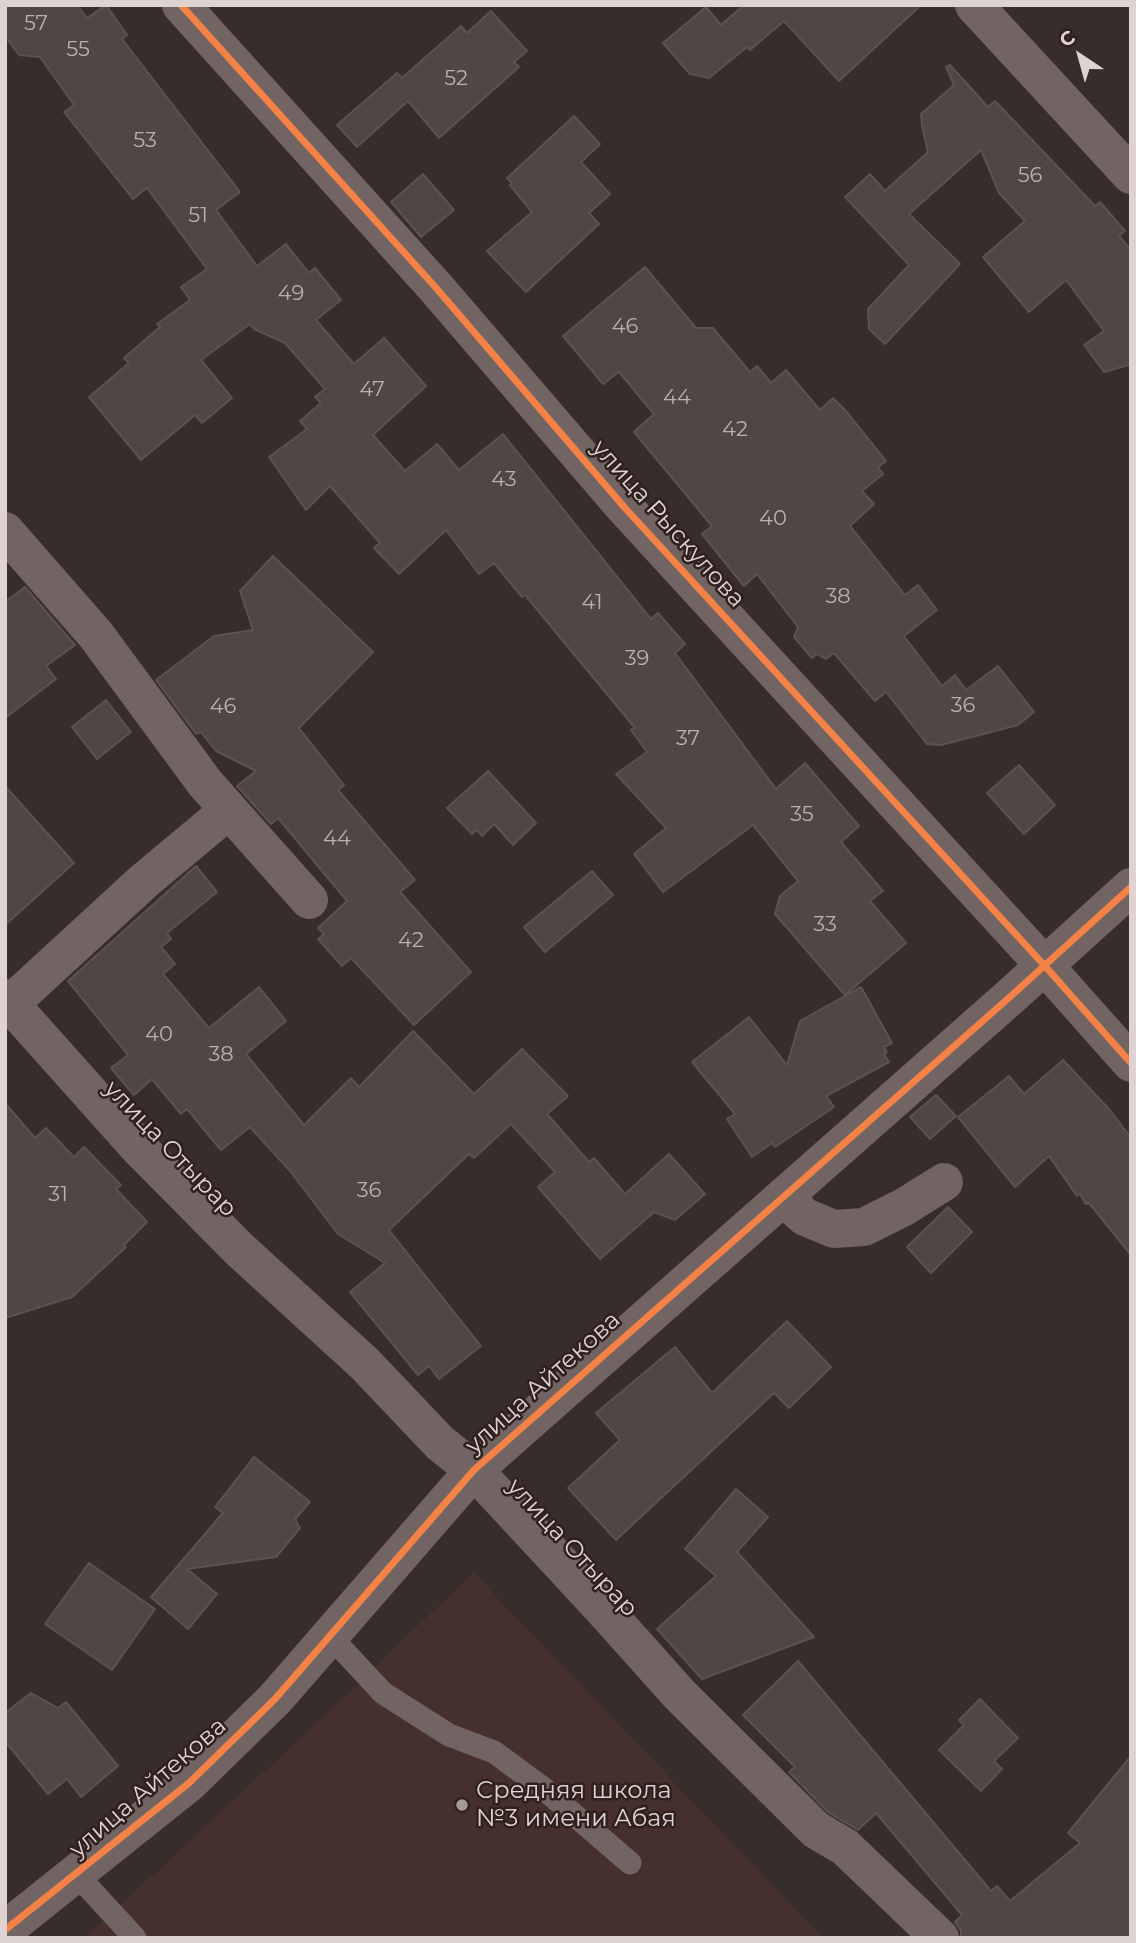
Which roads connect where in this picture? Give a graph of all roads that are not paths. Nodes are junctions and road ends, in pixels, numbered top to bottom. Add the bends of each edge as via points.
1 (181, 5) edge
2 (974, 5) edge
3 (1131, 175) edge
4 (5, 531) edge
5 (229, 810) junction
6 (1131, 887) edge
7 (309, 900) dead end
8 (1044, 965) junction
9 (7, 1001) edge
10 (1131, 1063) edge
11 (944, 1182) dead end
12 (783, 1197) junction
13 (474, 1471) junction
14 (330, 1636) junction
15 (631, 1863) dead end
16 (77, 1875) junction
17 (5, 1930) edge
18 (135, 1938) edge
19 (940, 1938) edge

1 - 8 street, улица Рыскулова via 437,289 625,508
2 - 3 street
4 - 5 street via 96,635
5 - 7 street
5 - 9 street
6 - 8 street, улица Айтекова
8 - 10 street, улица Рыскулова
8 - 12 street, улица Айтекова
9 - 13 street, улица Отырар via 140,1149 239,1249
11 - 12 street via 864,1227 834,1229 805,1217
12 - 13 street, улица Айтекова
13 - 14 street, улица Айтекова
13 - 19 street, улица Отырар via 680,1695 816,1830 845,1847
14 - 15 lane via 383,1693 449,1735 494,1752
14 - 16 street, улица Айтекова via 275,1699 189,1783
16 - 17 street, улица Айтекова
16 - 18 lane

